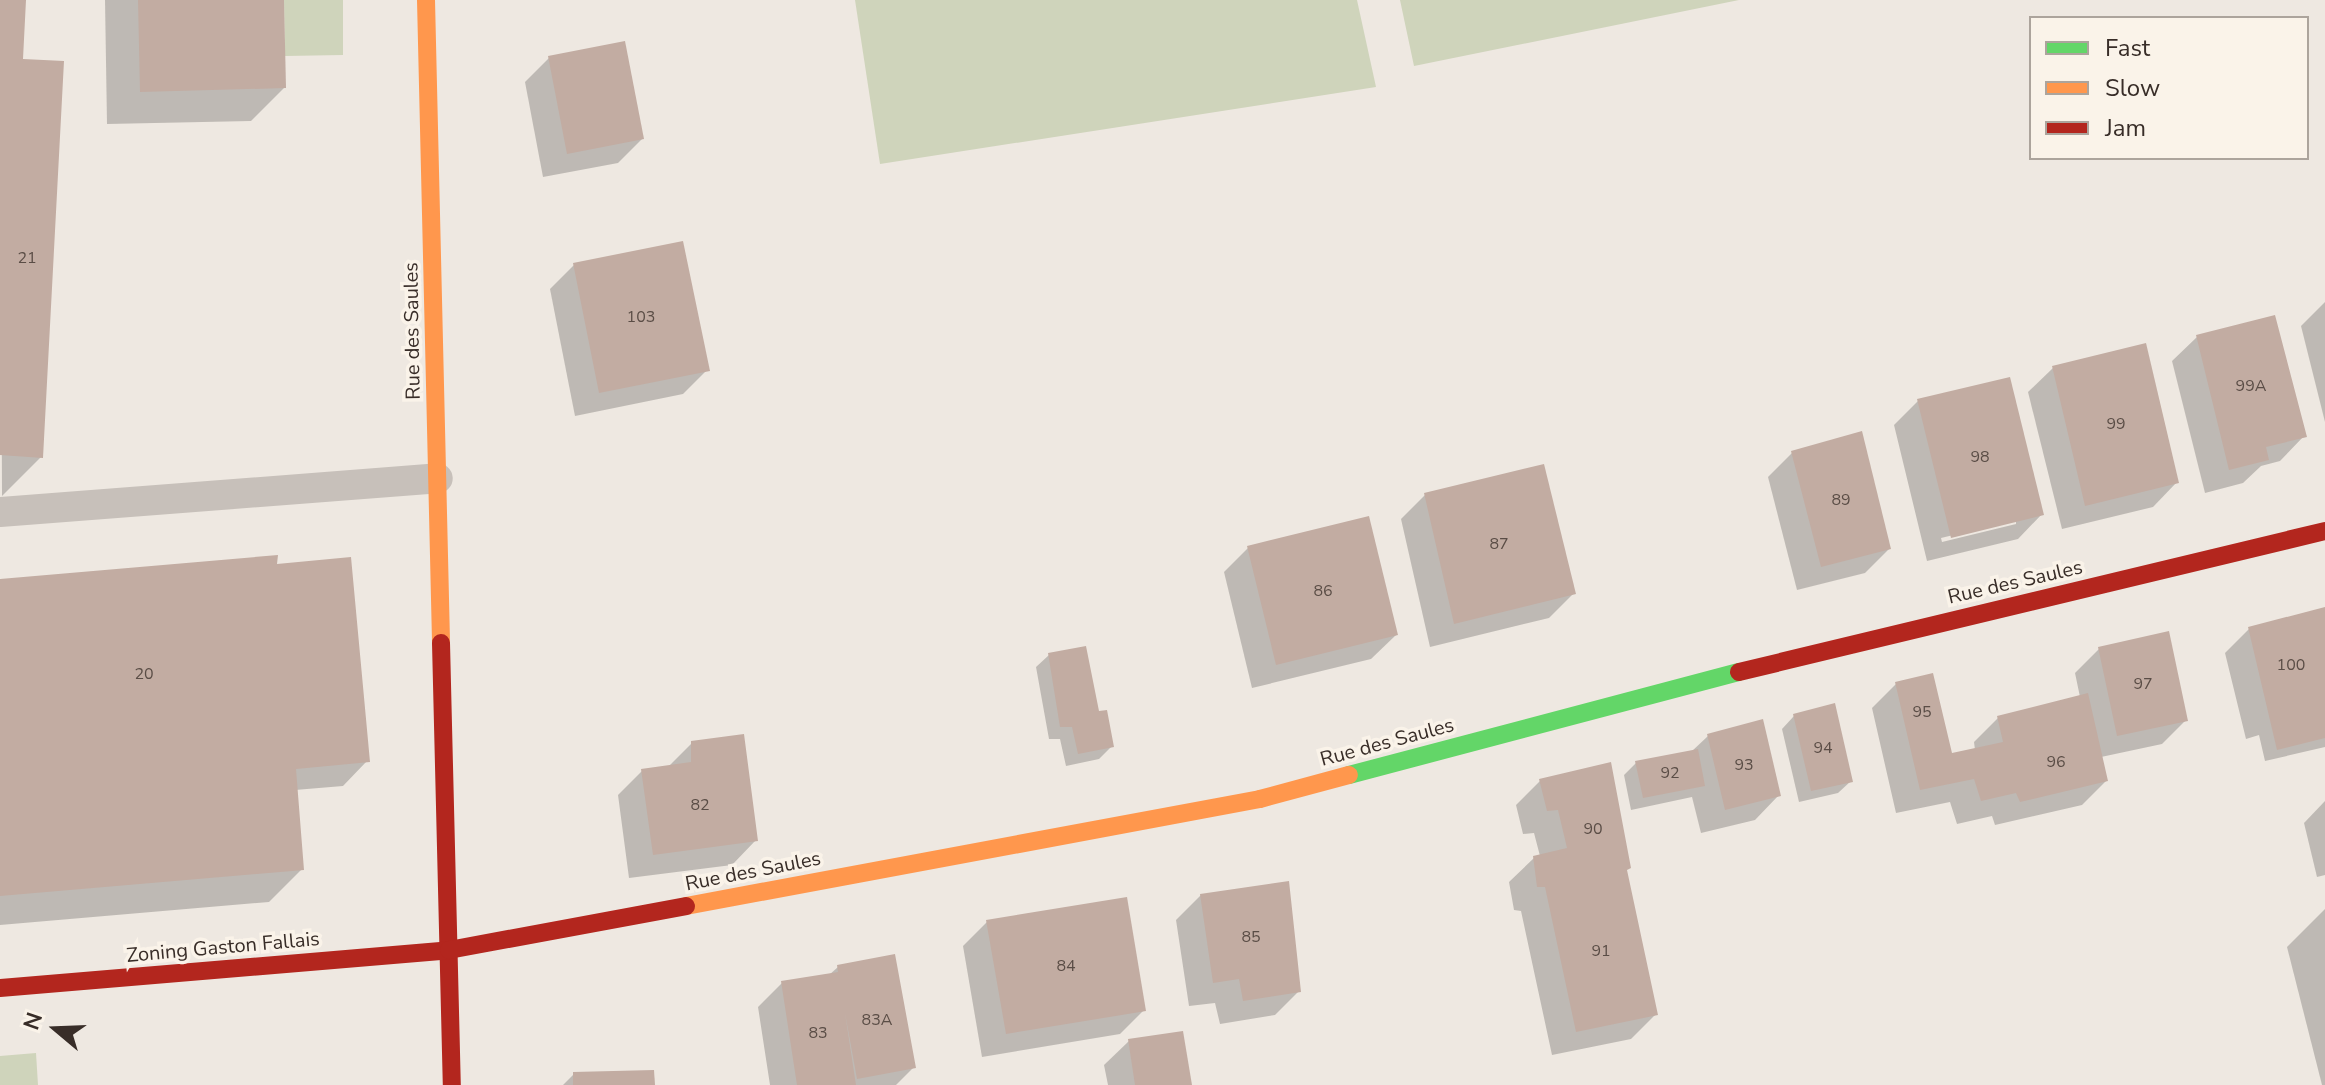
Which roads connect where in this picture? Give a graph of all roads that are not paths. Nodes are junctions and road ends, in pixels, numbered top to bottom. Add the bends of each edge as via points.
1 (426, 0) edge
2 (438, 478) junction
3 (0, 512) edge
4 (2325, 531) edge
5 (449, 950) junction
6 (0, 988) edge
7 (452, 1085) edge

1 - 2 street, Rue des Saules
2 - 3 lane
2 - 5 street, Rue des Saules
4 - 5 street, Rue des Saules via 1811,653 1260,799
5 - 6 street, Zoning Gaston Fallais
5 - 7 street, Rue des Saules

